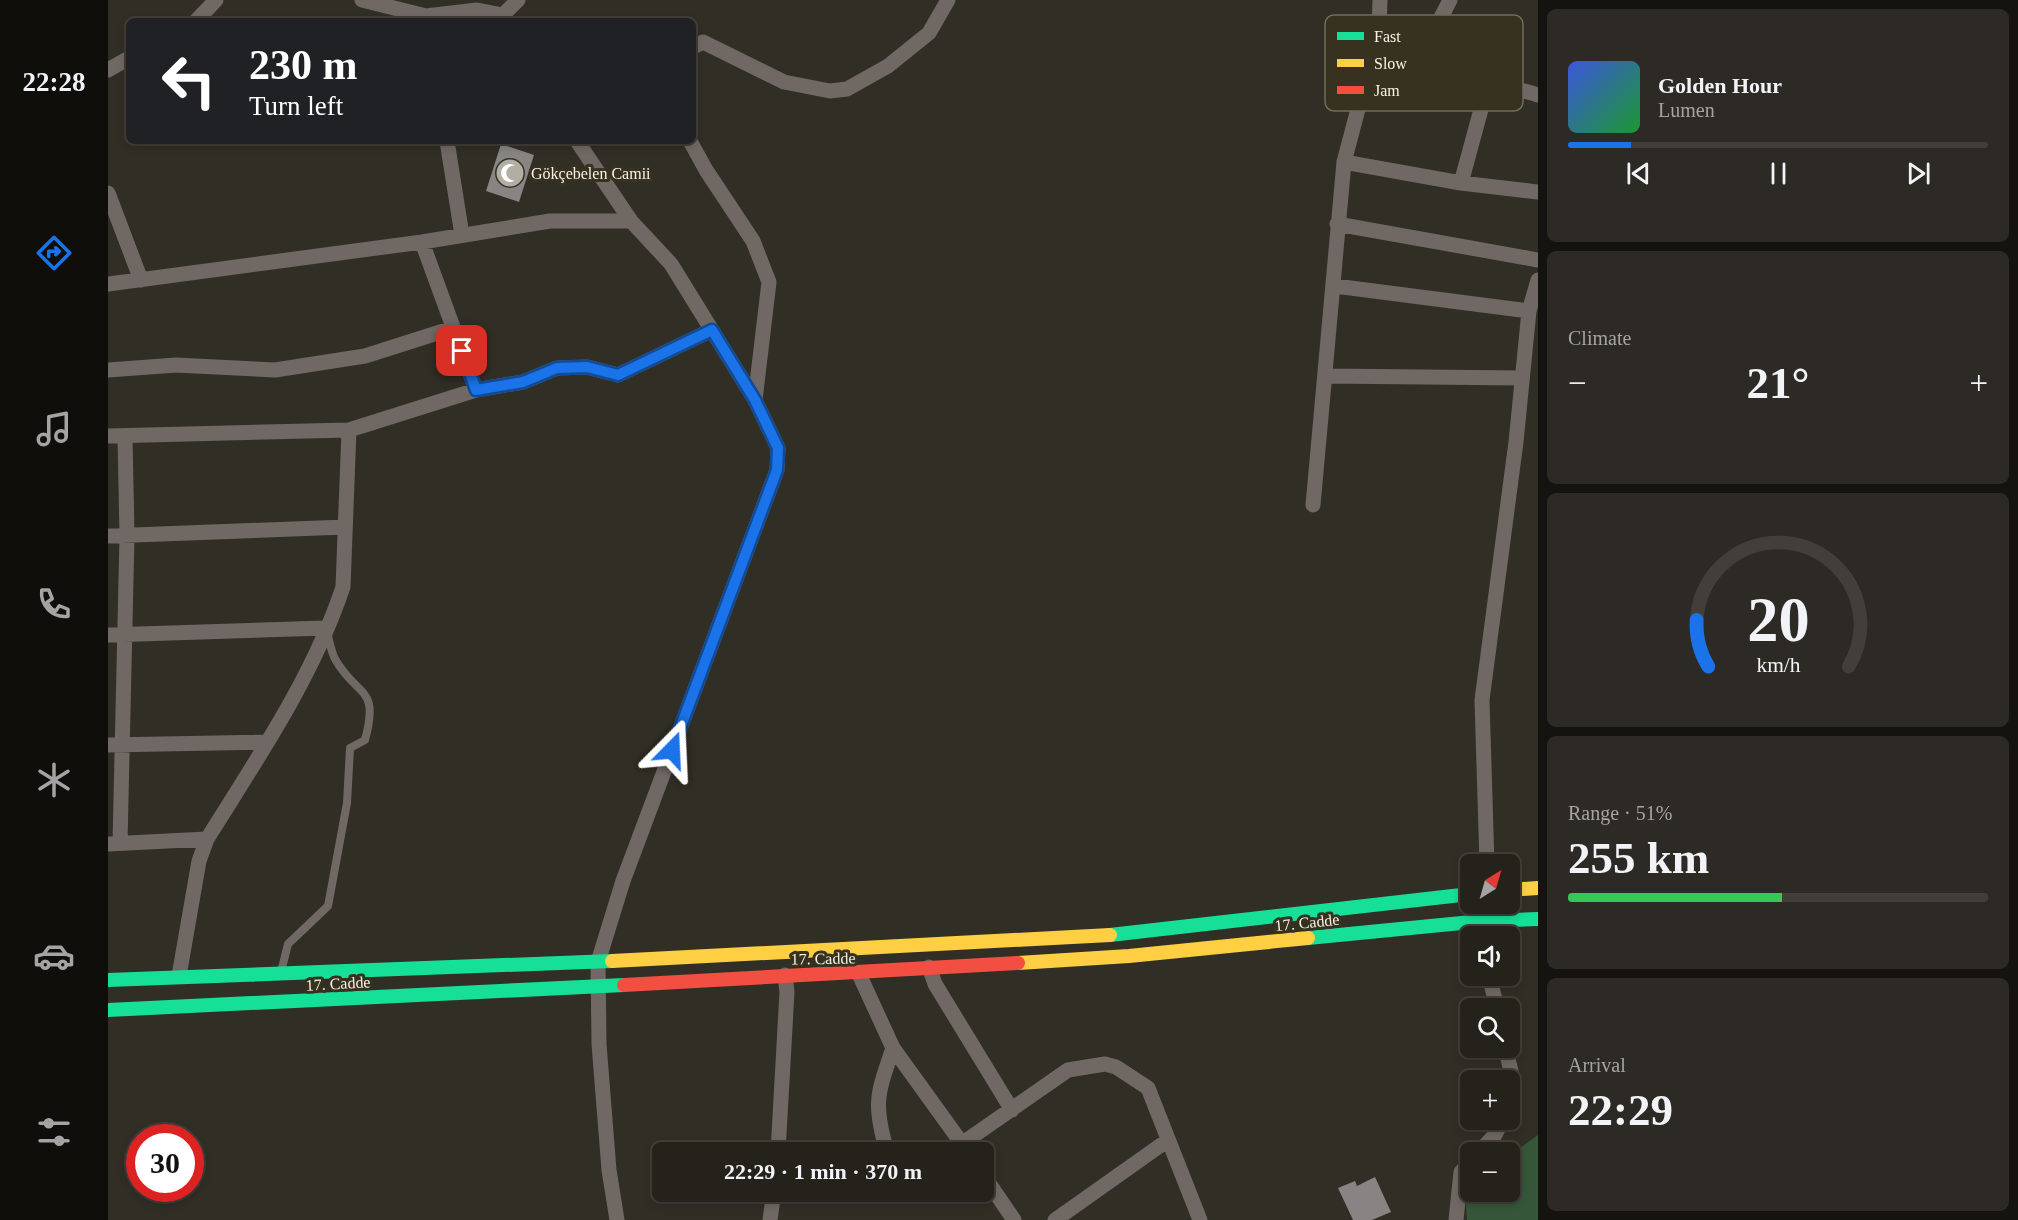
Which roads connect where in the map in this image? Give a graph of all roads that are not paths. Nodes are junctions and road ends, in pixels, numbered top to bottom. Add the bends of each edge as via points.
1 (216, 0) edge
2 (362, 0) edge
3 (518, 0) edge
4 (948, 0) edge
5 (1380, 0) edge
6 (1450, 0) edge
7 (1380, 15) edge
8 (1442, 15) edge
9 (199, 18) edge
10 (427, 18) edge
11 (505, 18) edge
12 (696, 45) edge
13 (126, 60) edge
14 (108, 70) edge
15 (1523, 90) edge
16 (1538, 95) edge
17 (1358, 111) edge
18 (1481, 111) edge
19 (447, 144) edge
20 (579, 144) edge
21 (692, 144) edge
22 (1344, 162) junction
23 (1461, 183) junction
24 (1538, 192) edge
25 (108, 193) edge
26 (631, 221) junction
27 (1337, 224) junction
28 (462, 235) junction
29 (422, 242) junction
30 (1538, 260) edge
31 (141, 280) junction
32 (1538, 280) edge
33 (108, 284) edge
34 (1335, 286) junction
35 (1529, 311) junction
36 (453, 328) junction
37 (712, 330) junction
38 (108, 370) edge
39 (1326, 376) junction
40 (1522, 378) junction
41 (476, 390) junction
42 (755, 400) junction
43 (350, 430) junction
44 (108, 436) edge
45 (125, 436) junction
46 (1313, 505) dead end
47 (345, 527) junction
48 (108, 536) edge
49 (126, 536) junction
50 (325, 627) junction
51 (125, 634) junction
52 (108, 635) edge
53 (267, 742) junction
54 (115, 745) edge
55 (207, 839) junction
56 (114, 844) edge
57 (1487, 854) edge
58 (1538, 888) edge
59 (1520, 889) edge
60 (1460, 895) edge
61 (1538, 919) edge
62 (1500, 926) edge
63 (1460, 931) edge
64 (598, 962) junction
65 (929, 967) junction
66 (281, 972) junction
67 (859, 974) junction
68 (785, 975) junction
69 (179, 976) junction
70 (108, 980) edge
71 (597, 987) junction
72 (108, 1010) edge
73 (893, 1048) junction
74 (1012, 1110) junction
75 (1498, 1130) edge
76 (1168, 1140) junction
77 (779, 1142) edge
78 (885, 1142) edge
79 (955, 1142) edge
80 (970, 1142) edge
81 (1488, 1142) edge
82 (1460, 1182) edge
83 (994, 1191) edge
84 (772, 1202) edge
85 (617, 1220) edge
86 (770, 1220) edge
87 (1014, 1220) edge
88 (1055, 1220) edge
89 (1200, 1220) edge
90 (1456, 1220) edge

1 - 9 street
2 - 10 street
3 - 11 street
4 - 12 street via 928,33 888,66 847,89 830,91 783,82 713,46 703,42
5 - 7 street
6 - 8 street
10 - 11 street via 477,10
13 - 14 street
15 - 16 street
17 - 22 street
18 - 23 street
19 - 28 street
20 - 26 street
21 - 42 street via 753,241 769,282
22 - 23 street
22 - 27 street
23 - 24 street
25 - 31 street
26 - 28 street via 550,221
26 - 37 street via 671,264
27 - 30 street
27 - 34 street
28 - 29 street
29 - 31 street
29 - 36 street
31 - 33 street
32 - 35 street
34 - 35 street
34 - 39 street
35 - 40 street
36 - 38 street via 365,356 275,370 176,365
36 - 41 street
37 - 41 street via 618,375 587,367 557,368 523,382
37 - 42 street
39 - 40 street
39 - 46 street
40 - 57 street via 1482,700
41 - 43 street
42 - 64 street via 778,448 777,470 623,881
43 - 45 street
43 - 47 street
44 - 45 street
45 - 49 street
47 - 49 street
47 - 50 street via 343,587
48 - 49 street
49 - 51 street
50 - 51 street
50 - 53 street via 293,699
50 - 66 lane via 335,659 369,698 371,716 365,740 350,748 347,803 328,906 288,944
51 - 52 street
51 - 54 street
53 - 54 street
53 - 55 street
54 - 56 street
55 - 56 street
55 - 69 street via 199,861
58 - 59 street
60 - 64 street, 17. Cadde via 1121,934
61 - 62 street, 17. Cadde
63 - 65 street, 17. Cadde
64 - 66 street, 17. Cadde
64 - 71 street
65 - 67 street, 17. Cadde
65 - 74 street via 935,984
66 - 69 street, 17. Cadde
67 - 68 street, 17. Cadde
67 - 73 street
68 - 71 street, 17. Cadde
68 - 77 street
69 - 70 street, 17. Cadde
71 - 72 street, 17. Cadde
71 - 85 street via 609,1170
73 - 78 street via 878,1090 877,1111
73 - 79 street
74 - 76 street via 1068,1070 1105,1064 1126,1072 1148,1088
74 - 80 street
75 - 81 street
76 - 88 street
76 - 89 street
82 - 90 street
83 - 87 street
84 - 86 street

